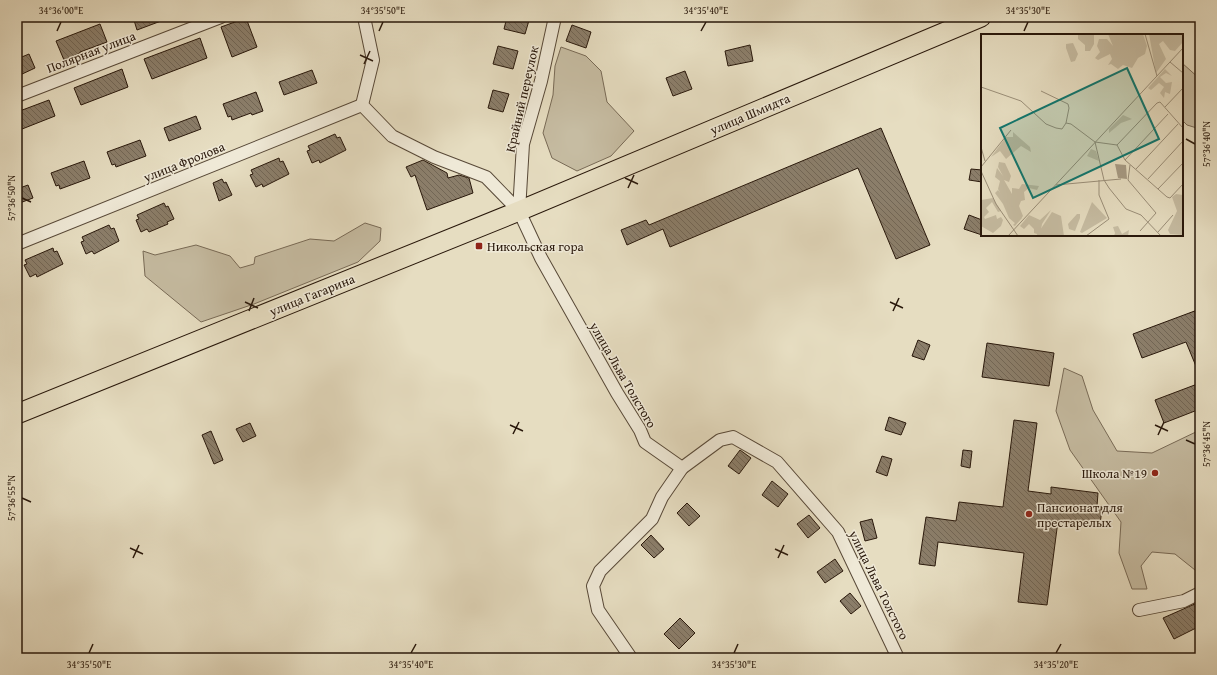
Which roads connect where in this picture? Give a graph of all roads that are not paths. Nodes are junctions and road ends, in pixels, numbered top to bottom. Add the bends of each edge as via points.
1 (221, 17) edge
2 (364, 17) edge
3 (555, 17) edge
4 (982, 17) edge
5 (17, 96) edge
6 (362, 105) junction
7 (519, 212) junction
8 (17, 244) edge
9 (17, 414) edge
10 (682, 468) junction
11 (1200, 593) edge
12 (1139, 610) dead end
13 (631, 658) edge
14 (898, 658) edge

1 - 5 street, Полярная улица
2 - 6 street via 373,60
3 - 7 street, Крайний переулок via 541,81 523,144
4 - 7 main road, улица Шмидта
6 - 7 street via 392,136 434,157 486,177
6 - 8 street, улица Фролова
7 - 9 main road, улица Гагарина
7 - 10 street, улица Льва Толстого via 541,258 645,442
10 - 13 street via 662,497 652,519 600,571 593,586 598,610
10 - 14 street, улица Льва Толстого via 720,440 733,437 777,462 838,532
11 - 12 street via 1184,601

